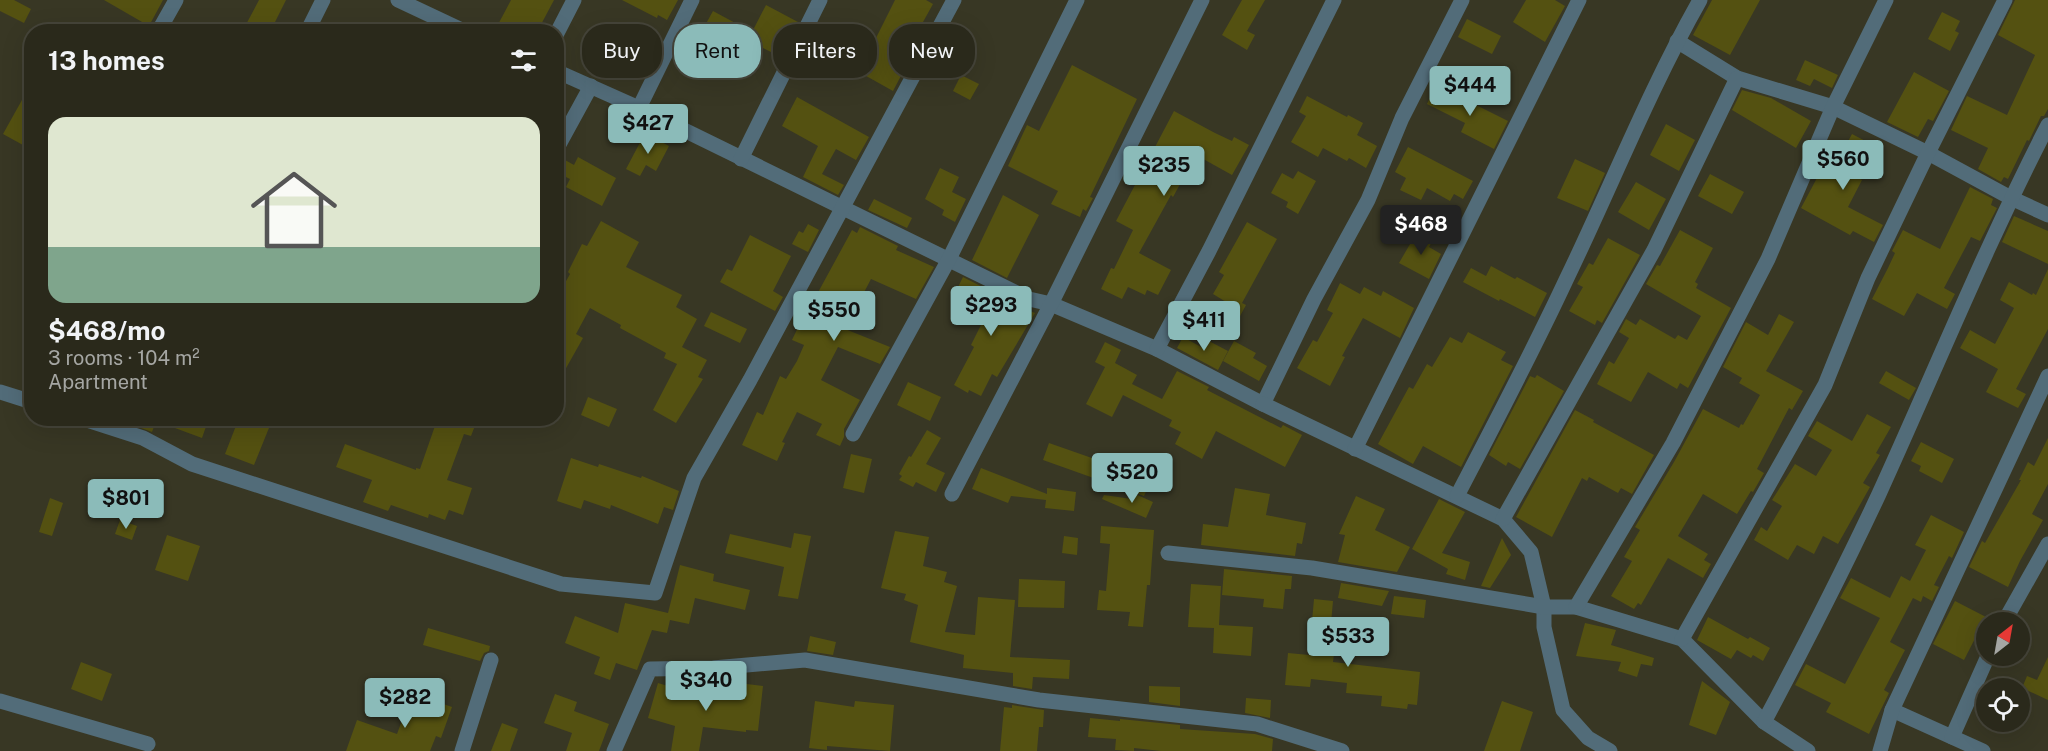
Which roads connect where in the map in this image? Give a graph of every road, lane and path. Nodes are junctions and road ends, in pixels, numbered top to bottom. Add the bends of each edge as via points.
1 (176, 0) edge
2 (323, 0) edge
3 (398, 0) edge
4 (574, 0) edge
5 (692, 0) edge
6 (820, 0) edge
7 (954, 0) edge
8 (1077, 0) edge
9 (1202, 0) edge
10 (1334, 0) edge
11 (1462, 0) edge
12 (1580, 0) edge
13 (1700, 0) edge
14 (1886, 0) edge
15 (2005, 0) edge
16 (162, 24) edge
17 (311, 24) edge
18 (448, 24) edge
19 (562, 24) edge
20 (1677, 41) junction
21 (564, 75) edge
22 (1737, 78) junction
23 (591, 86) junction
24 (1833, 107) junction
25 (639, 108) junction
26 (2048, 125) edge
27 (564, 135) edge
28 (1928, 153) junction
29 (741, 159) junction
30 (2011, 198) junction
31 (843, 208) junction
32 (2048, 215) edge
33 (949, 259) junction
34 (1051, 304) junction
35 (1157, 349) junction
36 (2048, 376) edge
37 (0, 392) edge
38 (24, 400) edge
39 (1263, 404) junction
40 (106, 426) edge
41 (853, 434) dead end
42 (1355, 448) junction
43 (952, 494) dead end
44 (1457, 496) junction
45 (1503, 519) junction
46 (2048, 544) edge
47 (1168, 553) dead end
48 (1544, 607) junction
49 (1576, 607) junction
50 (2010, 612) edge
51 (1682, 639) junction
52 (491, 660) dead end
53 (1984, 666) edge
54 (0, 701) edge
55 (1892, 710) junction
56 (1764, 722) junction
57 (1952, 737) junction
58 (148, 744) dead end
59 (462, 751) edge
60 (614, 751) edge
61 (1342, 751) edge
62 (1610, 751) edge
63 (1808, 751) edge
64 (1880, 751) edge
65 (1983, 751) edge

1 - 16 street
2 - 17 street
3 - 18 street
4 - 19 street
5 - 25 street
6 - 29 street
7 - 31 street
8 - 33 street
9 - 34 street
10 - 35 street
11 - 39 street via 1402,118 1368,200
12 - 42 street
13 - 20 street
14 - 24 street
15 - 28 street
20 - 22 street
20 - 44 street via 1562,290
21 - 23 street
22 - 24 street
22 - 45 street via 1654,250
23 - 25 street
23 - 27 street
24 - 28 street
24 - 49 street via 1747,300 1673,443
25 - 29 street
26 - 30 street
28 - 30 street
28 - 51 street via 1868,278 1825,385
29 - 31 street
30 - 32 street
30 - 56 street via 1878,495
31 - 33 street
31 - 40 street via 694,478 655,592 561,584 192,464 143,438
33 - 34 street via 1029,299
33 - 41 street
34 - 35 street
34 - 43 street
35 - 39 street
36 - 55 street
37 - 38 street
39 - 42 street
42 - 44 street
44 - 45 street
45 - 48 street via 1531,552
46 - 50 street
47 - 48 street via 1312,568
48 - 49 street
48 - 62 street via 1544,627 1563,710 1588,738
49 - 51 street
51 - 56 street
52 - 59 street
53 - 57 street
54 - 58 street
55 - 57 street
55 - 64 street
56 - 63 street
57 - 65 street
60 - 61 street via 650,669 805,660 1039,700 1257,724

